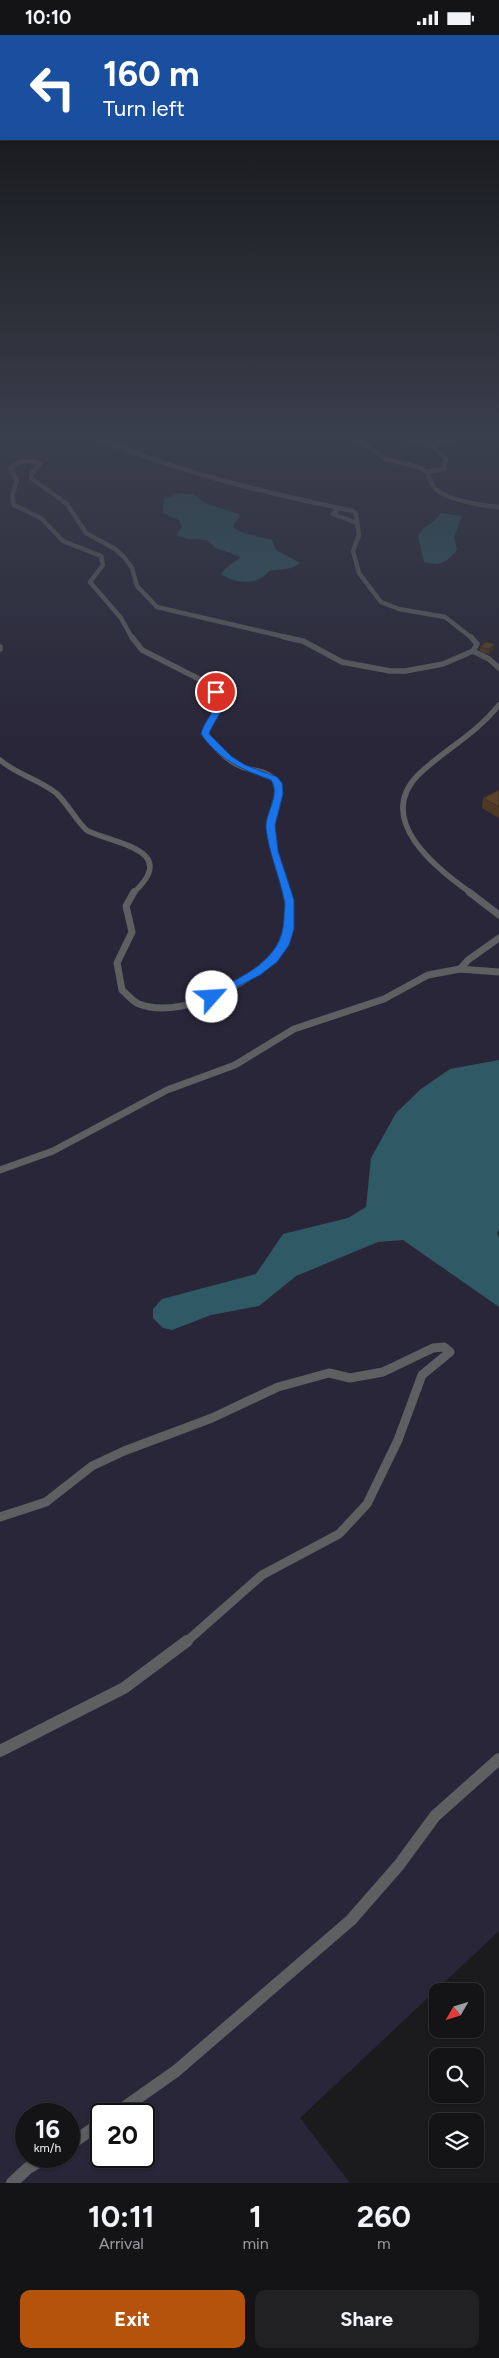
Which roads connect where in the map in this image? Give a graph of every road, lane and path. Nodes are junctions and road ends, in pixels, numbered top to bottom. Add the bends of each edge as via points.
1 (61, 539) edge
2 (97, 539) edge
3 (357, 539) edge
4 (473, 651) junction
5 (499, 668) edge
6 (499, 705) edge
7 (0, 760) edge
8 (499, 915) edge
9 (499, 938) edge
10 (460, 969) junction
11 (499, 972) edge
12 (0, 1170) edge
13 (0, 1517) edge
14 (0, 1751) edge
15 (499, 1759) edge
16 (131, 2103) edge
17 (28, 2168) edge
18 (12, 2183) edge

1 - 7 lane via 101,556 103,565 90,582 121,618 134,641 150,654 210,684 216,692 218,713 208,724 205,734 212,744 242,767 274,778 278,783 270,825 274,851 290,900 289,929 284,945 273,960 256,973 200,1002 161,1009 144,1007 129,997 121,986 117,961 132,932 126,908 129,897 149,876 150,867 143,855 132,847 103,833 86,831 58,794
2 - 4 lane via 124,557 132,568 137,586 158,607 302,641 342,662 405,671 459,659
3 - 4 lane via 353,551 357,569 381,602 399,609 445,617 475,640
4 - 5 lane
6 - 8 lane via 476,732 419,774 404,799 403,817 421,852
9 - 10 lane
10 - 11 lane
10 - 12 lane via 428,975 384,999 294,1029 234,1065 167,1091 54,1151
13 - 14 lane via 46,1502 92,1466 124,1451 278,1387 330,1373 350,1378 383,1373 433,1348 444,1347 450,1352 422,1375 398,1441 367,1504 338,1534 262,1575 171,1655 124,1688
15 - 16 lane via 435,1816 352,1920 176,2071
17 - 18 lane

